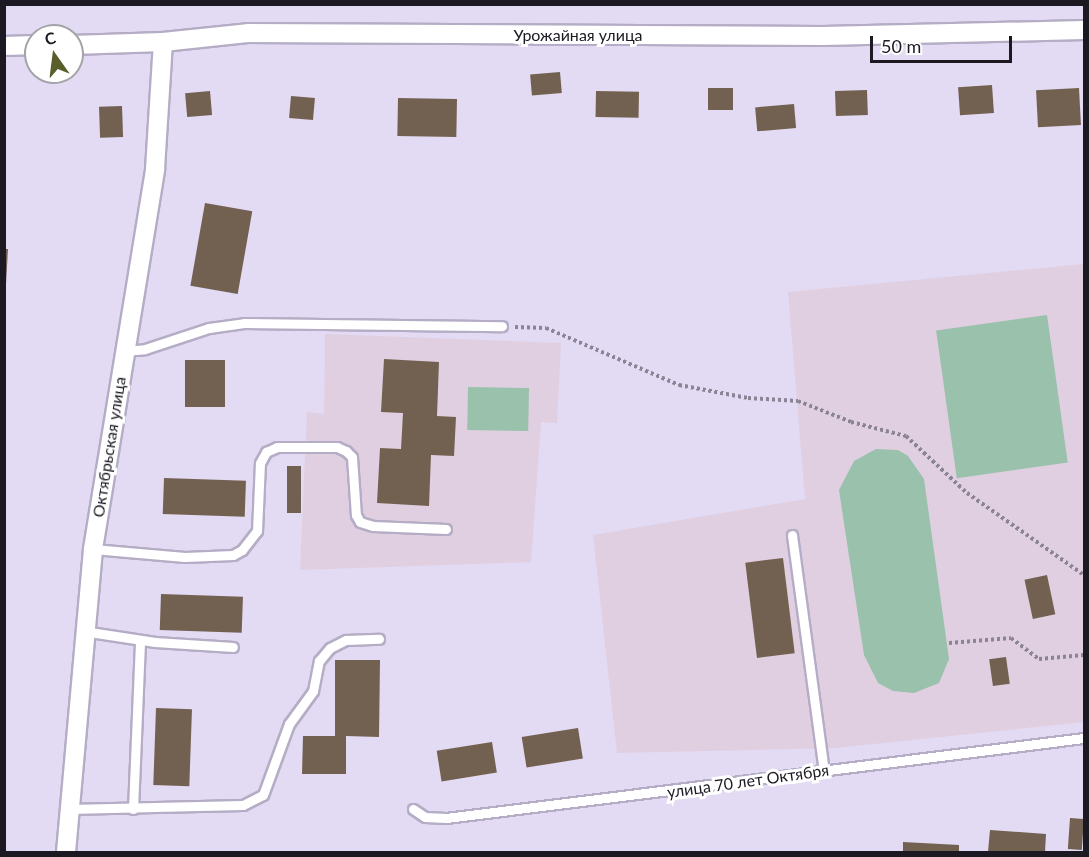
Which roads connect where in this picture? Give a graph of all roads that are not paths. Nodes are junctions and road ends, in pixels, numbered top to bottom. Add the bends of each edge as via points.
1 (1084, 30) edge
2 (162, 42) junction
3 (24, 45) edge
4 (84, 45) edge
5 (4, 46) edge
6 (502, 326) road end
7 (124, 351) junction
8 (446, 529) dead end
9 (792, 535) dead end
10 (93, 549) junction
11 (83, 631) junction
12 (380, 639) dead end
13 (140, 640) junction
14 (232, 647) dead end
15 (1084, 738) edge
16 (824, 771) junction
17 (133, 808) junction
18 (68, 809) junction
19 (413, 809) dead end
20 (66, 852) edge

1 - 2 street, Урожайная улица via 823,36 248,33
2 - 4 street, Урожайная улица
2 - 7 street, Октябрьская улица via 156,169
3 - 5 street
6 - 7 lane via 244,323 208,328 145,349
7 - 10 street, Октябрьская улица
8 - 10 lane via 360,522 356,515 352,457 337,447 278,447 266,452 260,463 257,531 233,555 185,557
9 - 16 lane
10 - 11 street, Октябрьская улица
11 - 13 lane
11 - 18 street, Октябрьская улица
12 - 17 lane via 346,640 330,648 319,661 313,692 289,724 263,795 243,805
13 - 14 lane
13 - 17 lane
15 - 16 lane, улица 70 лет Октября
16 - 19 lane, улица 70 лет Октября via 446,818 425,817
17 - 18 lane
18 - 20 street, Октябрьская улица

